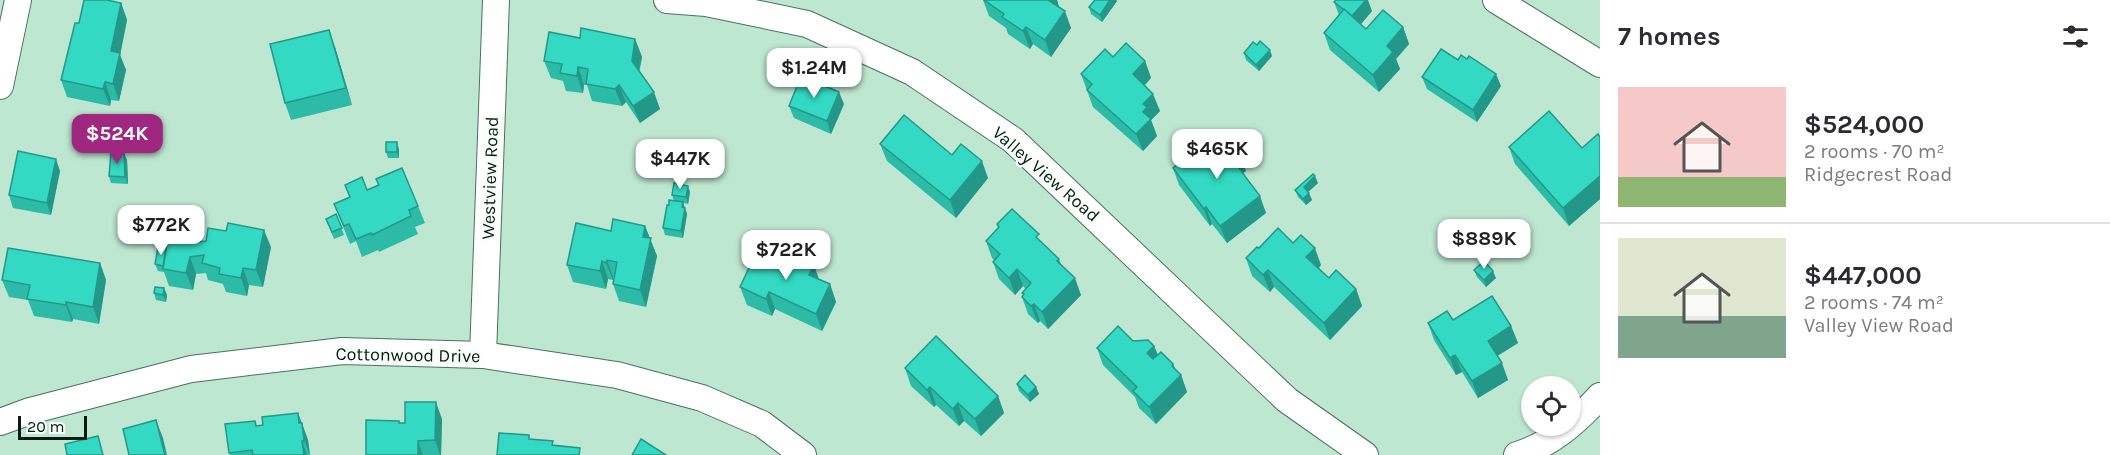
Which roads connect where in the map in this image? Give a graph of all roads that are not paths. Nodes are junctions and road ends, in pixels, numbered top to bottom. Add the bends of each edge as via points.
1 (18, 0) edge
2 (496, 0) edge
3 (667, 0) edge
4 (1496, 0) edge
5 (1600, 64) edge
6 (0, 86) edge
7 (483, 355) junction
8 (1600, 396) edge
9 (0, 422) edge
10 (803, 455) edge
11 (1365, 455) edge
12 (1517, 455) edge

1 - 6 street
2 - 7 street, Westview Road
3 - 11 street, Valley View Road via 706,3 807,24 912,72 1013,140 1287,400
4 - 5 street
7 - 9 street, Cottonwood Drive via 342,351 191,369
7 - 10 street, Cottonwood Drive via 617,375 702,398 762,424
8 - 12 street via 1575,423 1537,448

